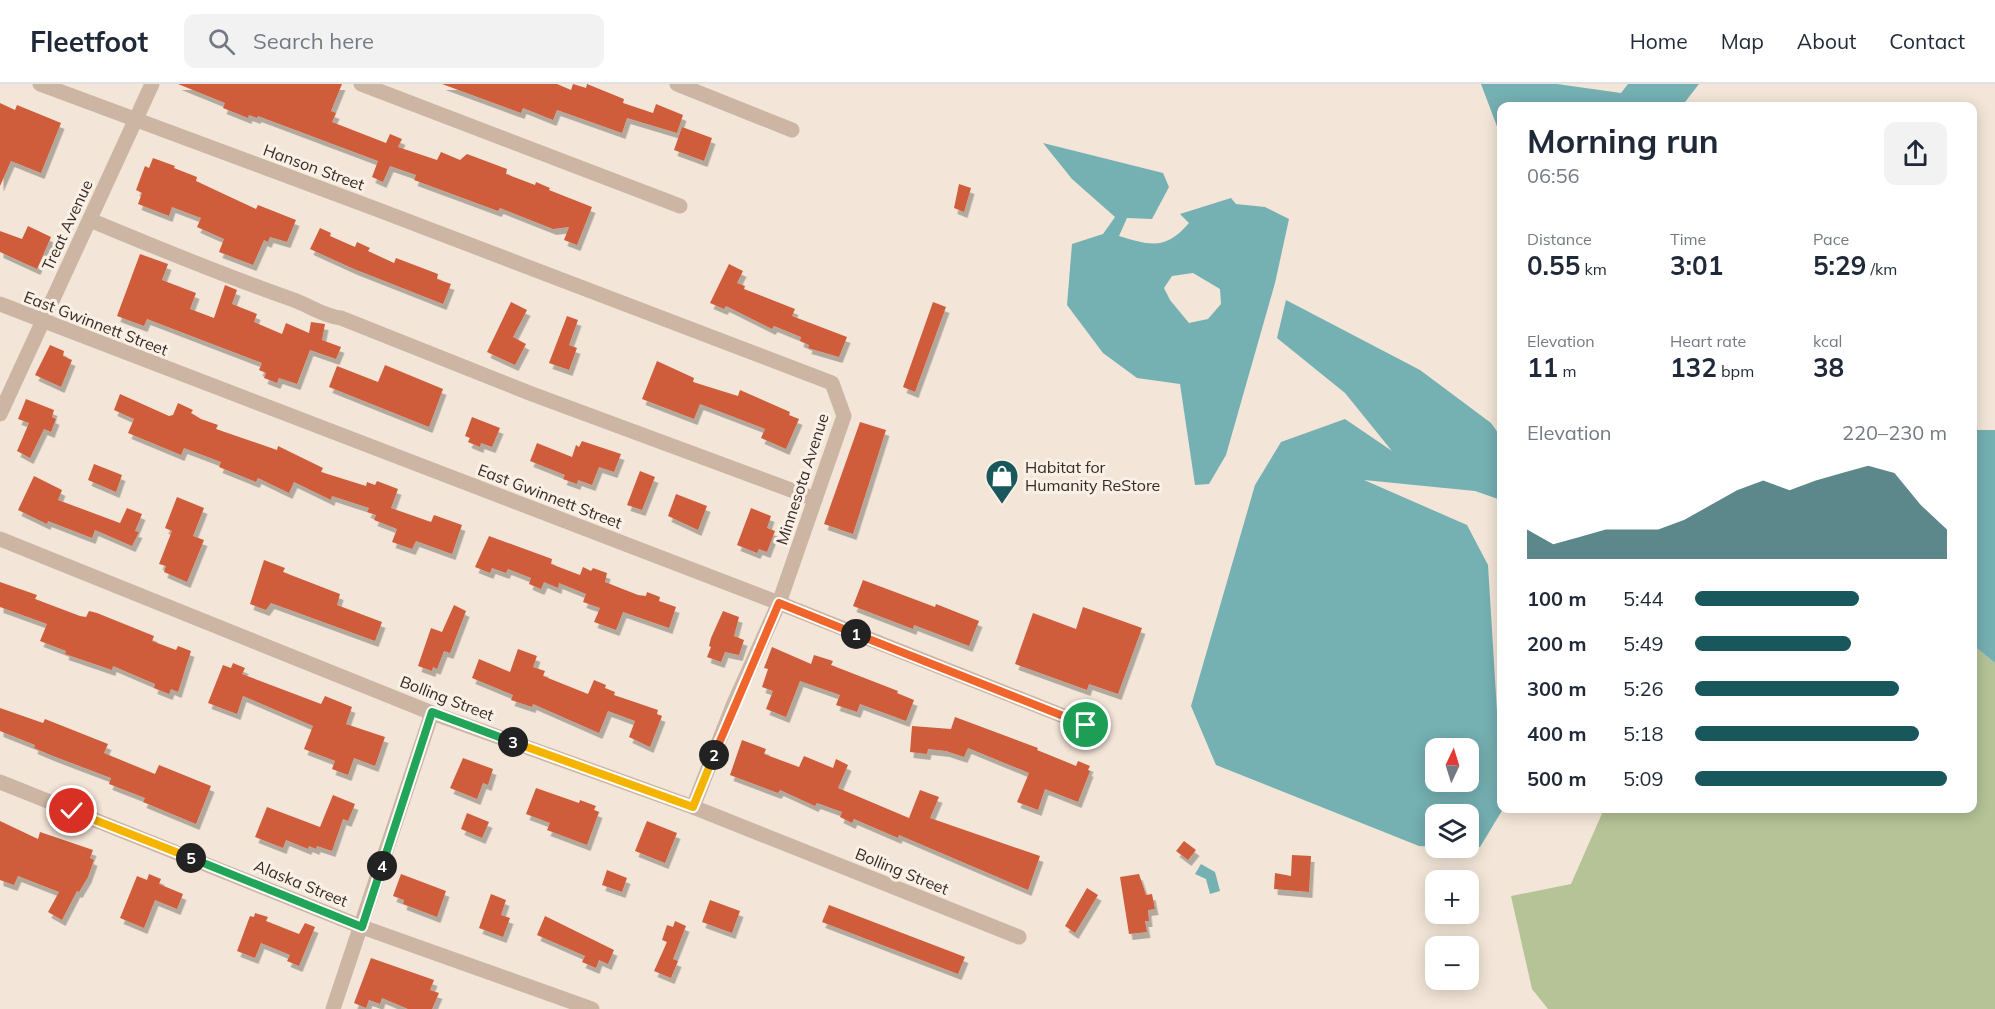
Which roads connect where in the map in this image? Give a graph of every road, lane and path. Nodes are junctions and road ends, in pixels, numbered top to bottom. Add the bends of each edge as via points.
1 (40, 84) edge
2 (152, 84) edge
3 (361, 84) edge
4 (677, 84) edge
5 (136, 120) junction
6 (792, 130) dead end
7 (680, 206) dead end
8 (90, 220) junction
9 (575, 285) joint
10 (0, 304) edge
11 (43, 322) junction
12 (0, 414) edge
13 (815, 498) junction
14 (0, 539) edge
15 (779, 603) junction
16 (432, 712) junction
17 (1086, 725) dead end
18 (0, 782) edge
19 (693, 807) junction
20 (362, 927) junction
21 (1018, 937) dead end
22 (333, 1009) edge
23 (592, 1009) edge

1 - 5 street, Hanson Street
2 - 5 street, Treat Avenue
3 - 7 street
4 - 6 street
5 - 8 street, Treat Avenue
5 - 9 street, Hanson Street
8 - 11 street, Treat Avenue
8 - 13 street via 310,306 329,317 341,318 532,394
9 - 13 street, Minnesota Avenue via 832,383 844,416
10 - 11 street, East Gwinnett Street
11 - 12 street, Treat Avenue
11 - 15 street, East Gwinnett Street
13 - 15 street, Minnesota Avenue
14 - 16 street, Bolling Street
15 - 17 street, East Gwinnett Street
15 - 19 street, Minnesota Avenue
16 - 19 street, Bolling Street
16 - 20 street
18 - 20 street, Alaska Street
19 - 21 street, Bolling Street
20 - 22 street
20 - 23 street, Alaska Street

